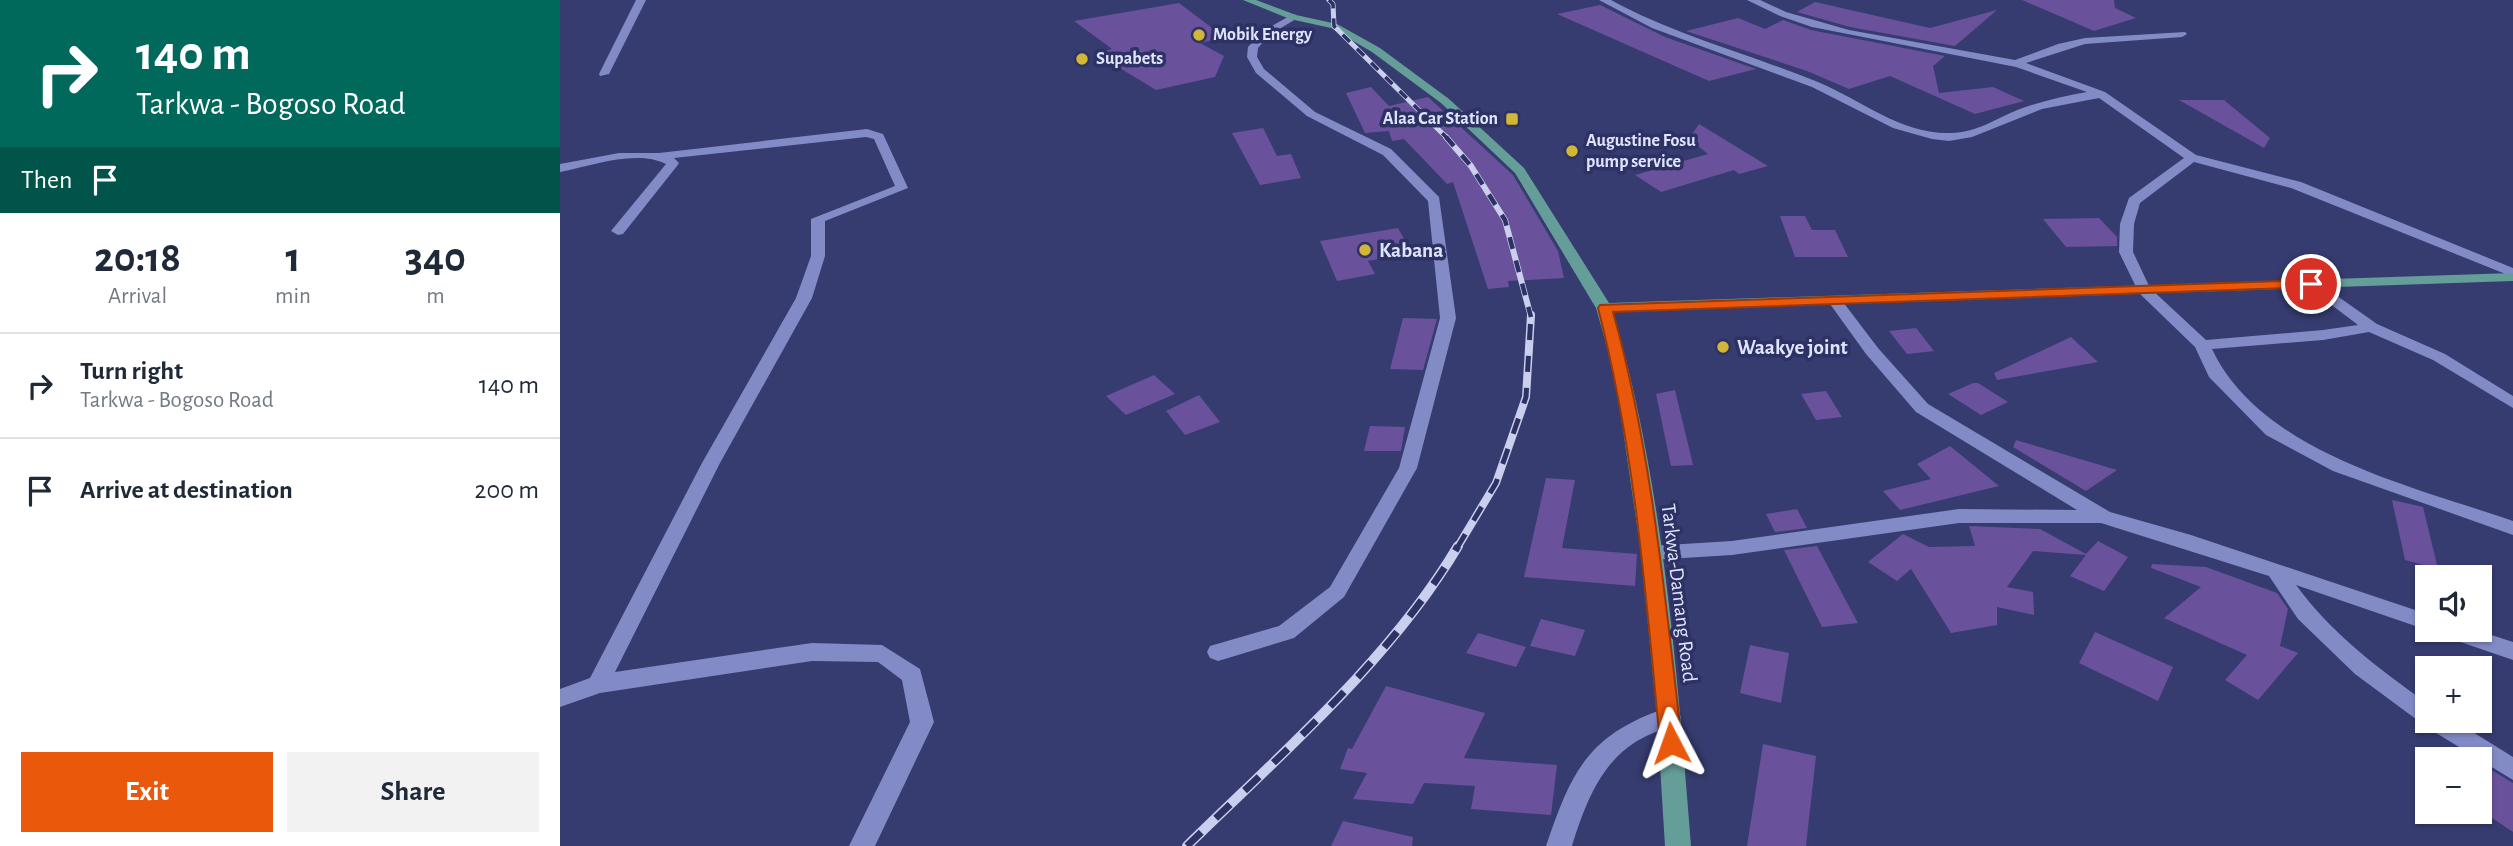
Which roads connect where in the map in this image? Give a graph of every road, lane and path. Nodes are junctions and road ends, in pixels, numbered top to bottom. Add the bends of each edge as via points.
1 (642, 0) edge
2 (1248, 0) edge
3 (1604, 0) edge
4 (1752, 0) edge
5 (1293, 17) junction
6 (2182, 34) dead end
7 (2015, 64) junction
8 (604, 75) dead end
9 (2101, 94) junction
10 (663, 156) junction
11 (2192, 159) junction
12 (560, 168) edge
13 (618, 231) dead end
14 (2513, 275) edge
15 (2311, 284) junction
16 (2144, 290) junction
17 (1835, 301) junction
18 (1605, 308) junction
19 (2371, 327) junction
20 (2202, 345) junction
21 (2513, 403) edge
22 (2103, 517) junction
23 (2513, 528) edge
24 (1651, 553) junction
25 (2276, 570) junction
26 (2415, 618) edge
27 (2486, 642) edge
28 (2513, 651) edge
29 (1218, 652) dead end
30 (598, 684) junction
31 (560, 698) edge
32 (2415, 706) edge
33 (1670, 717) junction
34 (2455, 733) edge
35 (2513, 770) edge
36 (862, 846) edge
37 (1559, 846) edge
38 (1678, 846) edge

1 - 8 street
2 - 5 main road, Tarkwa-Damang Road
3 - 9 street via 1679,37 1816,85 1911,130 1945,137 1974,136 2018,114
4 - 7 street via 1822,26
5 - 18 main road, Tarkwa-Damang Road via 1334,26 1376,50 1445,101 1520,171
5 - 29 street via 1266,33 1253,47 1252,57 1260,71 1311,114 1387,152 1434,200 1448,318 1408,468 1338,592 1286,632
6 - 7 street via 2085,41
7 - 9 street
9 - 11 street
10 - 12 street via 640,155
10 - 13 street via 673,163
10 - 30 street via 867,133 879,137 902,188 818,219 818,256 804,298 711,463
11 - 14 street via 2296,184
11 - 16 street via 2134,201 2126,252
14 - 15 main road
15 - 16 main road
15 - 19 street
16 - 17 main road
16 - 20 street
17 - 18 main road
17 - 22 street via 1922,408
18 - 24 main road, Tarkwa-Damang Road via 1623,375
19 - 20 street
19 - 21 street via 2439,357
20 - 23 street via 2215,373 2272,431 2339,467
22 - 24 street via 1959,516 1732,548
22 - 25 street
24 - 33 main road, Tarkwa-Damang Road
25 - 26 street
25 - 32 street via 2291,598 2365,671
27 - 28 street
30 - 31 street
30 - 36 street via 812,652 882,654 912,675 922,722
33 - 37 street via 1625,736 1598,760 1569,815
33 - 38 main road, Tarkwa-Damang Road
34 - 35 street

